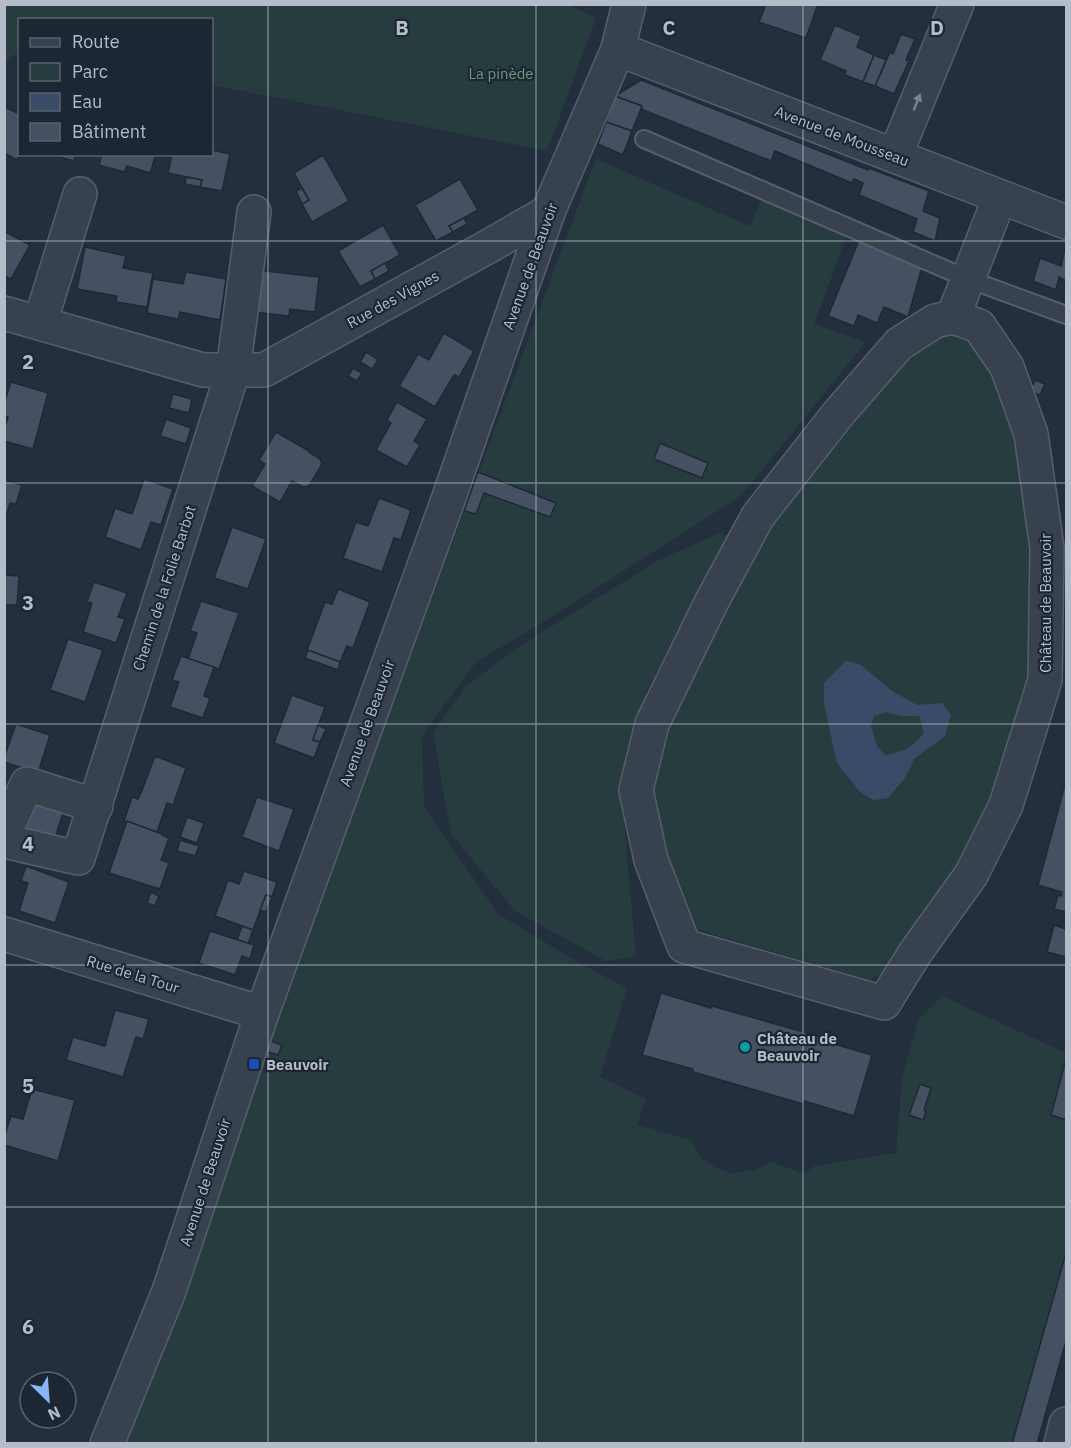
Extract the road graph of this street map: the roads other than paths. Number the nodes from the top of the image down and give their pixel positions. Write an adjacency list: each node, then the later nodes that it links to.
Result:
1 (629, 4): 3 (street, Avenue de Beauvoir)
2 (957, 4): 5 (street, one-way to 2)
3 (618, 48): 5 (street, Avenue de Mousseau); 9 (street, Avenue de Beauvoir)
4 (644, 139): 11 (lane)
5 (895, 156): 7 (street, Avenue de Mousseau)
6 (80, 194): 15 (street)
7 (1000, 197): 10 (street, Avenue de Mousseau); 11 (street)
8 (254, 212): 16 (street)
9 (548, 212): 16 (street, Rue des Vignes); 21 (street, Avenue de Beauvoir)
10 (1066, 222)
11 (968, 279): 13 (lane); 14 (street)
12 (5, 314): 15 (street, Rue des Vignes)
13 (1066, 315)
14 (953, 317): 14 (street, Château de Beauvoir)
15 (40, 323): 16 (street, Rue des Vignes)
16 (233, 371): 17 (street, Chemin de la Folie Barbot)
17 (96, 806): 18 (street); 19 (street, Chemin de la Folie Barbot)
18 (4, 834)
19 (4, 841)
20 (4, 934): 21 (street, Rue de la Tour)
21 (262, 1013): 23 (street, Avenue de Beauvoir)
22 (1066, 1424): 24 (street)
23 (107, 1443)
24 (1061, 1443)

